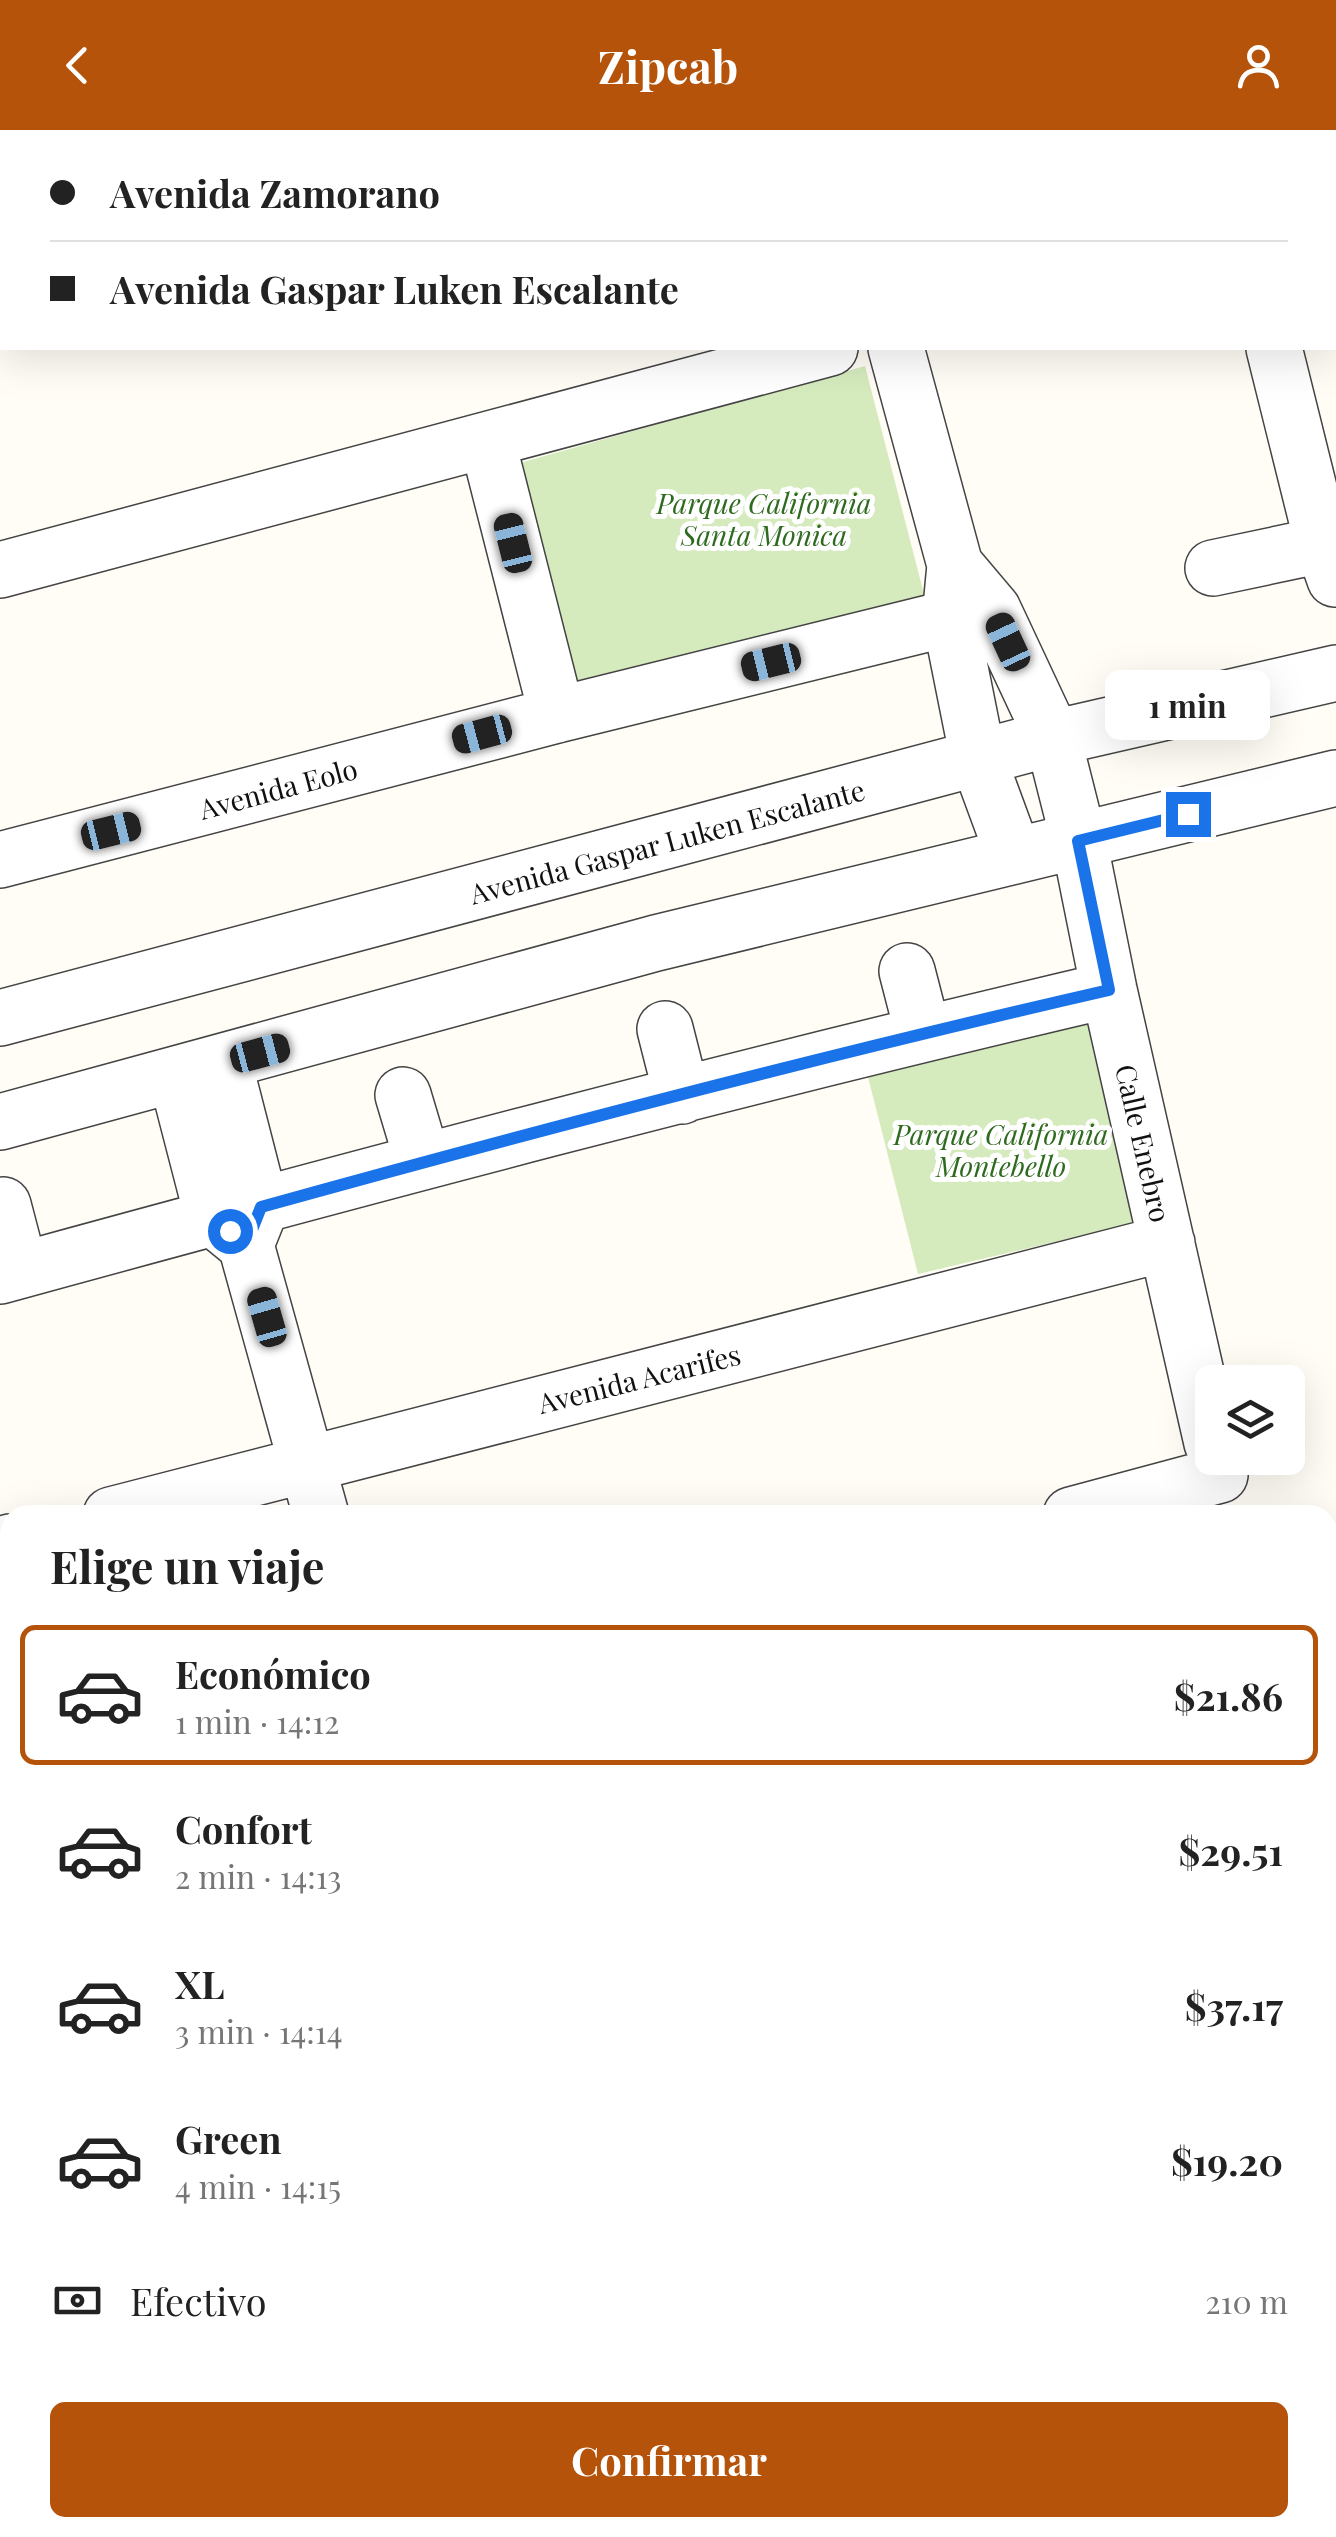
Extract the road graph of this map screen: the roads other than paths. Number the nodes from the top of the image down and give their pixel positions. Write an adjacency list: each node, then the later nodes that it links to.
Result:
1 (823, 350): 4 (street)
2 (897, 350): 8 (street)
3 (1275, 350): 5 (street)
4 (487, 440): 7 (street); 10 (street)
5 (1332, 555): 6 (street)
6 (1213, 568)
7 (0, 570)
8 (966, 598): 10 (street, Avenida Eolo); 11 (street, Calle Enebro); 12 (street)
9 (1336, 673): 11 (street, Avenida Gaspar Luken Escalante)
10 (557, 715): 16 (street, Avenida Eolo)
11 (1052, 738): 12 (street, Avenida Gaspar Luken Escalante); 14 (street, Calle Enebro)
12 (978, 758): 15 (street); 19 (street, Avenida Gaspar Luken Escalante)
13 (1335, 780): 14 (street)
14 (1078, 841): 15 (street); 18 (street, Calle Enebro)
15 (1014, 856): 22 (street)
16 (0, 860)
17 (908, 970): 21 (street)
18 (1109, 990): 21 (street); 29 (street, Calle Enebro)
19 (0, 1018)
20 (666, 1029): 24 (street)
21 (923, 1033): 24 (street)
22 (200, 1069): 25 (street); 28 (street)
23 (404, 1095): 26 (street)
24 (682, 1096): 26 (street)
25 (0, 1122)
26 (424, 1162): 28 (street)
27 (2, 1205): 30 (street)
28 (240, 1223): 30 (street); 32 (street)
29 (1167, 1243): 31 (street, Calle Enebro); 32 (street, Avenida Acarifes)
30 (10, 1273)
31 (1195, 1367)
32 (309, 1463): 34 (street, Avenida Acarifes); 35 (street)
33 (1212, 1475): 36 (street)
34 (149, 1505)
35 (319, 1505)
36 (1106, 1505)

